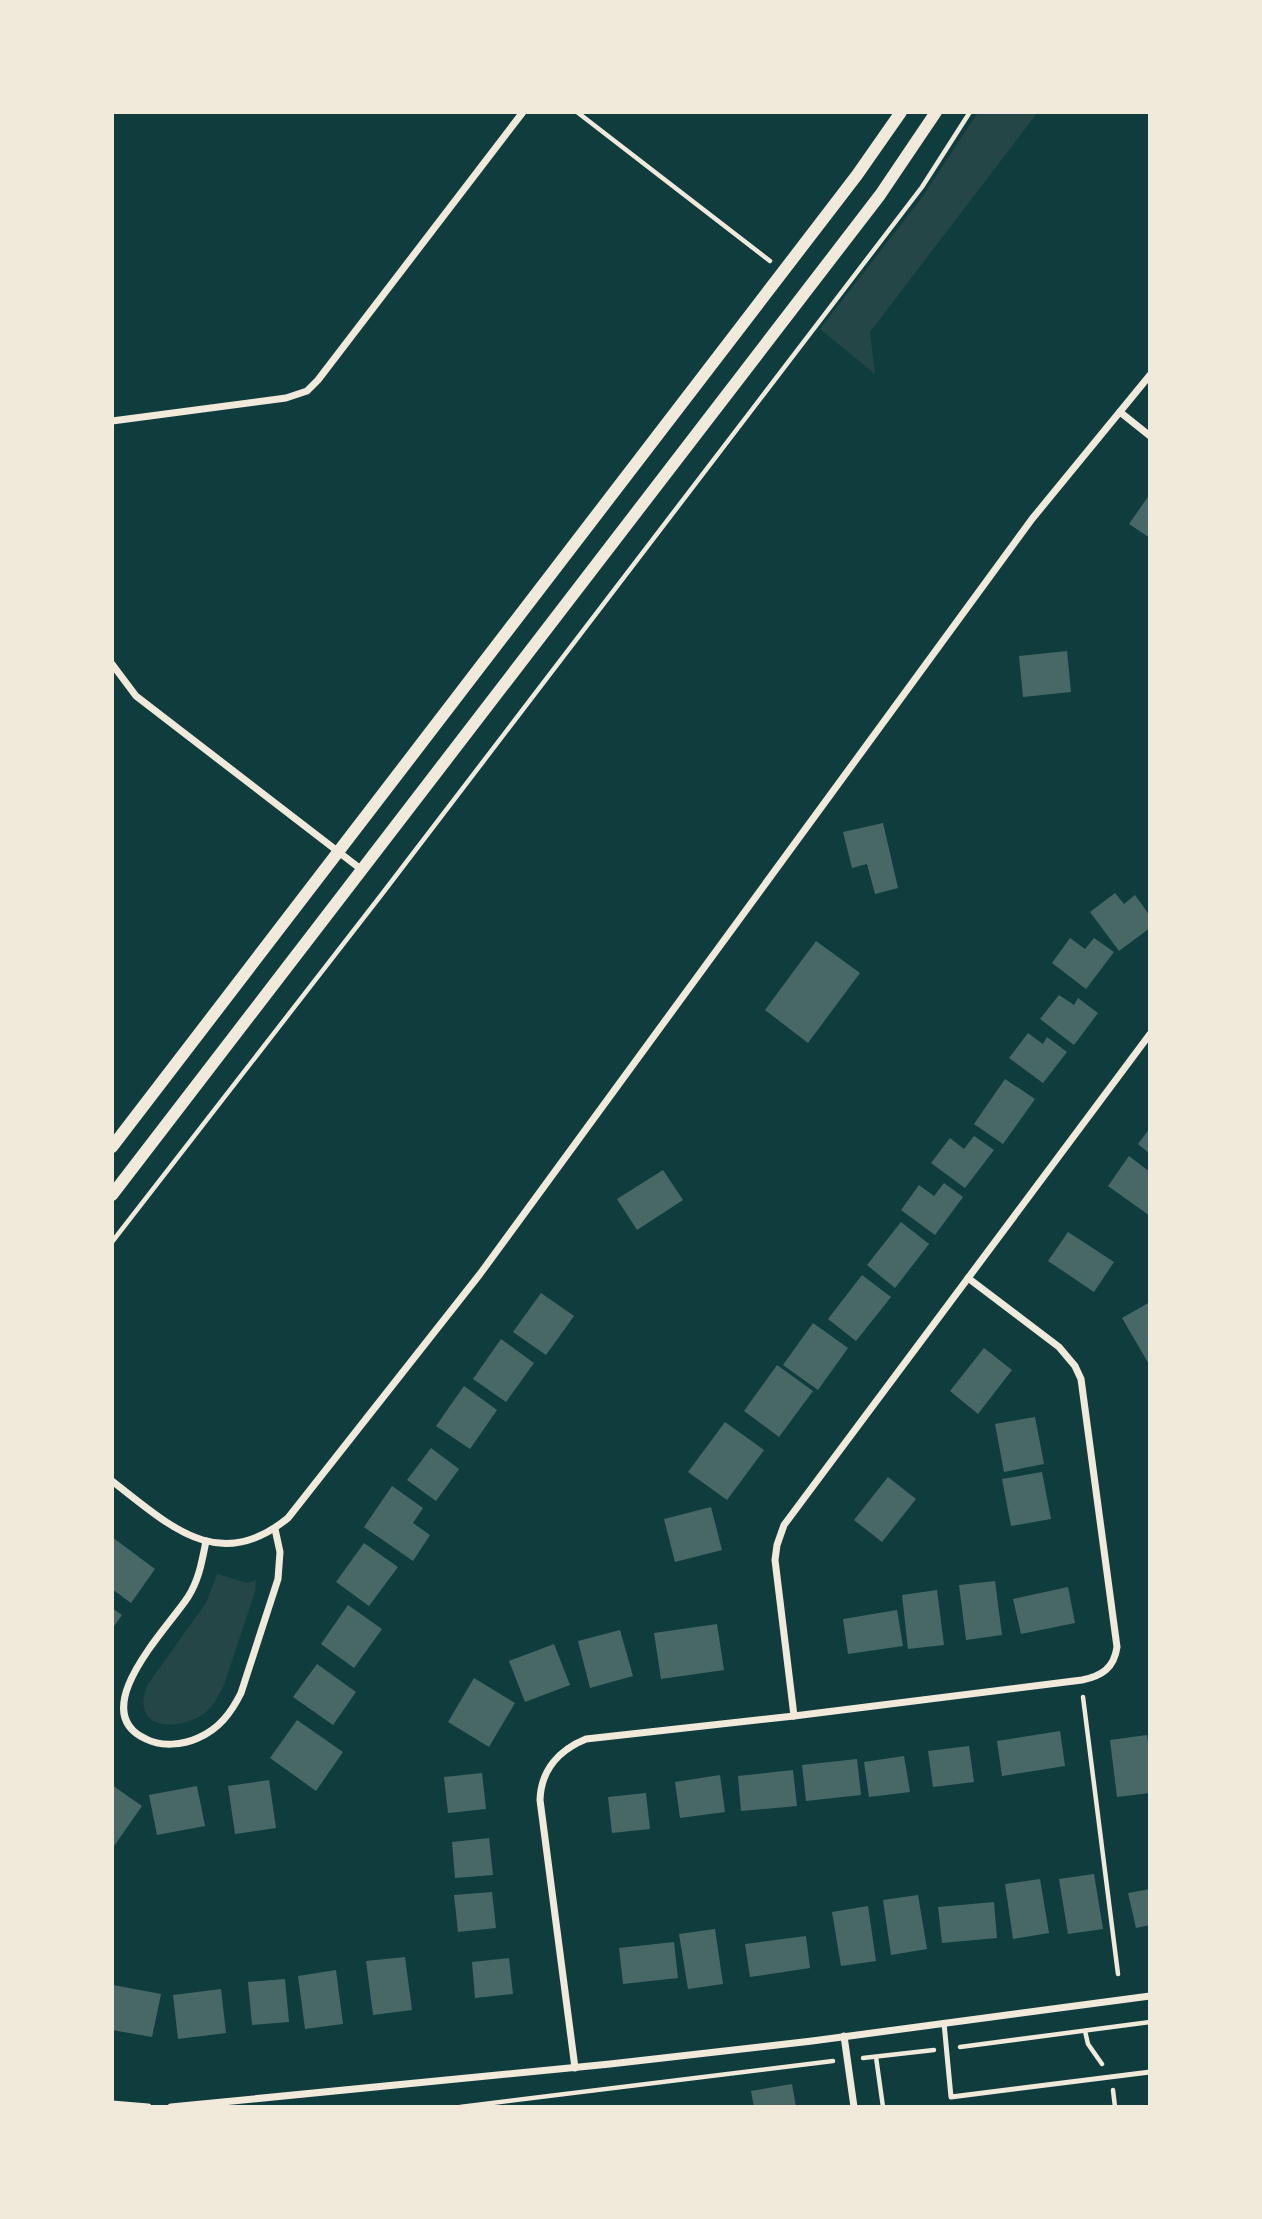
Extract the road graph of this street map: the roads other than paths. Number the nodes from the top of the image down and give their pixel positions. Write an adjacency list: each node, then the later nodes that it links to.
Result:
1 (523, 112): 6 (street)
2 (901, 112): 9 (street)
3 (936, 112): 10 (street)
4 (1150, 376): 5 (street)
5 (1120, 412): 7 (street); 16 (street)
6 (112, 421)
7 (1150, 436)
8 (112, 664): 9 (street)
9 (338, 852): 10 (street); 12 (street)
10 (362, 870): 13 (street)
11 (1150, 1034): 14 (street)
12 (112, 1147)
13 (112, 1195)
14 (968, 1279): 18 (street); 18 (street)
15 (112, 1481): 17 (street)
16 (275, 1528): 17 (street); 17 (street)
17 (206, 1541)
18 (794, 1716): 22 (street)
19 (1150, 1996): 20 (street)
20 (944, 2023): 21 (street); 23 (lane)
21 (845, 2036): 22 (street); 27 (street)
22 (575, 2068): 26 (street)
23 (1150, 2072)
24 (112, 2104): 25 (street)
25 (148, 2107)
26 (171, 2107)
27 (854, 2107)

